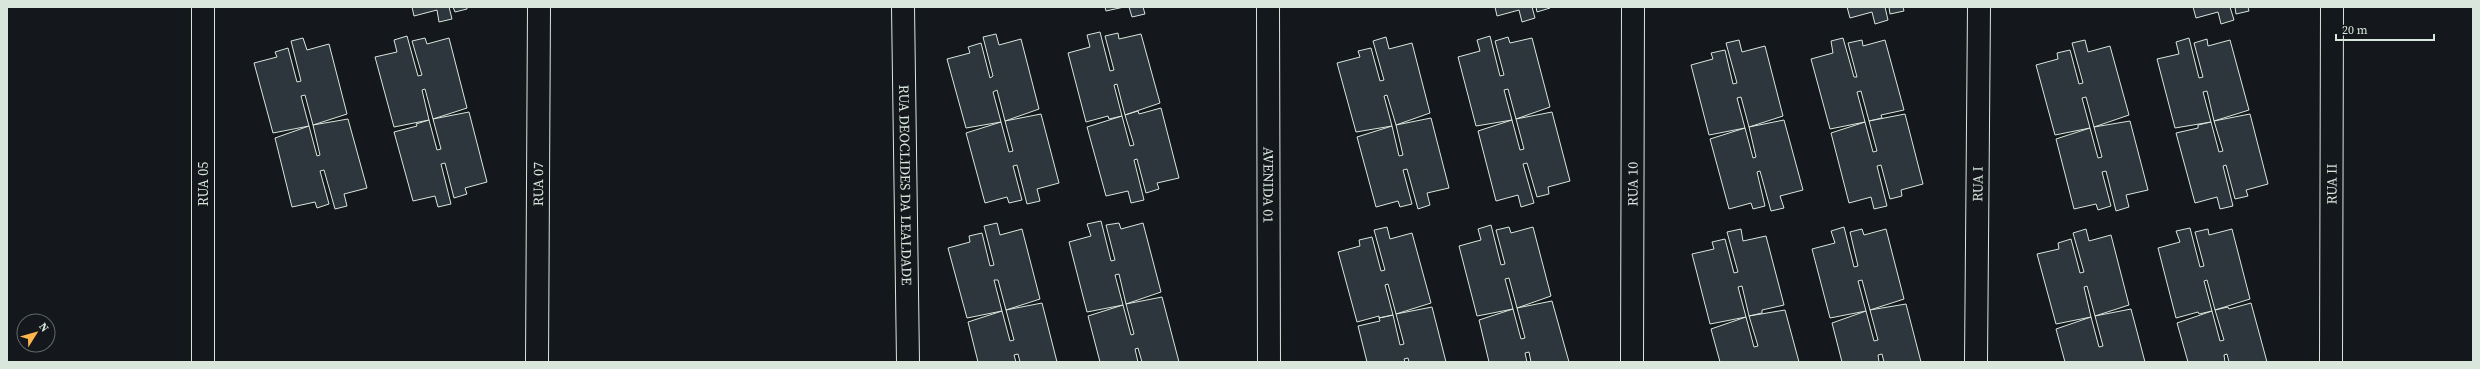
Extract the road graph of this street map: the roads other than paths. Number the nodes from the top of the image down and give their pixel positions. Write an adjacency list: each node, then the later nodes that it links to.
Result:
1 (203, 7): 8 (street, RUA 05)
2 (539, 7): 9 (street, RUA 07)
3 (903, 7): 10 (street, RUA DEOCLIDES DA LEALDADE)
4 (1268, 7): 11 (street, AVENIDA 01)
5 (1633, 7): 12 (street, RUA 10)
6 (1979, 7): 13 (street, RUA I)
7 (2332, 7): 14 (street, RUA II)
8 (203, 362)
9 (537, 362)
10 (908, 362)
11 (1269, 362)
12 (1632, 362)
13 (1976, 362)
14 (2331, 362)

